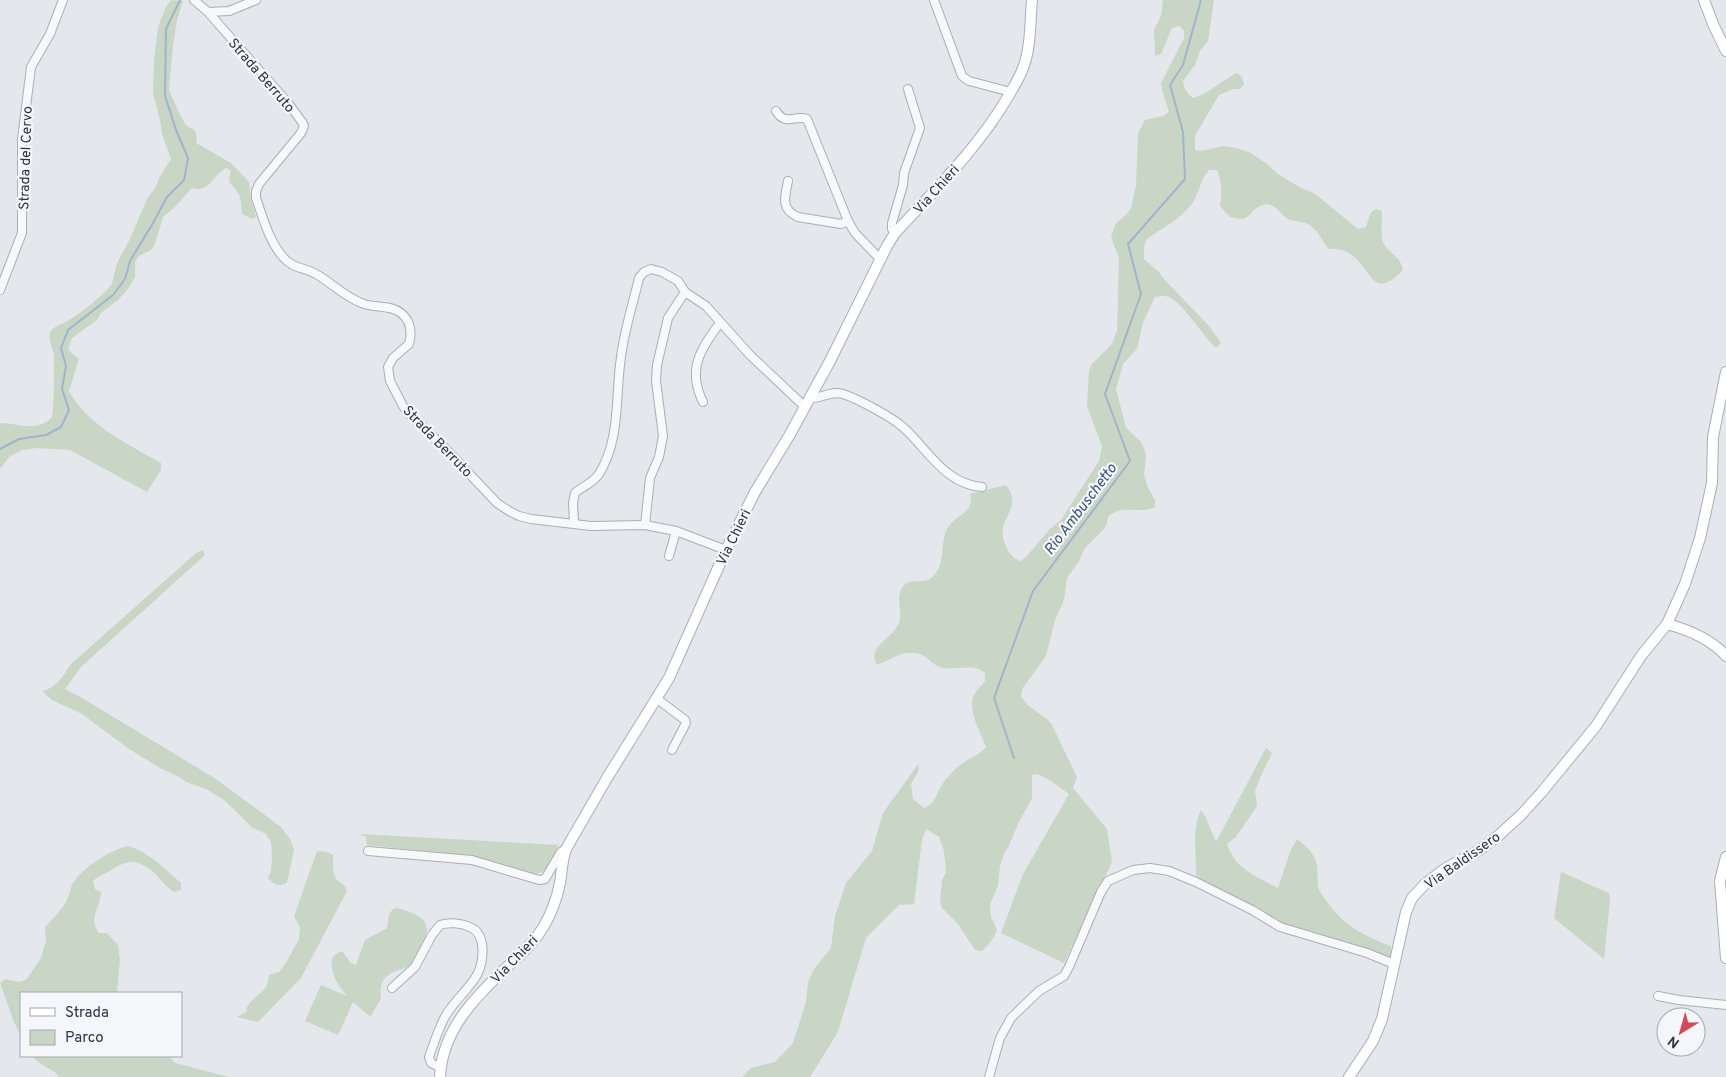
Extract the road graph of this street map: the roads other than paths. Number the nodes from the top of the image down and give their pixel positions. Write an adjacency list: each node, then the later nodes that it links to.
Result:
1 (64, 0): 16 (street, Strada del Cervo)
2 (194, 0): 7 (street)
3 (256, 0): 7 (street)
4 (934, 0): 10 (street)
5 (1032, 0): 10 (street, Via Chieri)
6 (1704, 0): 8 (street)
7 (208, 12): 23 (street, Strada Berruto)
8 (1726, 51)
9 (908, 89): 14 (street)
10 (1010, 92): 14 (street, Via Chieri)
11 (776, 111): 13 (street)
12 (788, 181): 13 (street)
13 (848, 221): 15 (street)
14 (895, 234): 15 (street, Via Chieri)
15 (880, 259): 21 (street, Via Chieri)
16 (0, 290)
17 (685, 292): 18 (street); 23 (street); 24 (street)
18 (720, 323): 20 (street); 21 (street)
19 (1726, 372): 28 (street, Via Baldissero)
20 (703, 402)
21 (807, 403): 22 (street); 26 (street, Via Chieri)
22 (982, 487)
23 (574, 523): 24 (street, Strada Berruto)
24 (645, 525): 25 (street, Strada Berruto)
25 (676, 531): 26 (street, Strada Berruto); 27 (street)
26 (726, 550): 30 (street, Via Chieri)
27 (669, 556)
28 (1667, 624): 29 (street); 36 (street, Via Baldissero)
29 (1726, 656)
30 (656, 698): 31 (street); 32 (street, Via Chieri)
31 (672, 750)
32 (566, 849): 33 (street); 40 (street, Via Chieri)
33 (368, 852)
34 (1726, 857): 35 (street)
35 (1726, 958)
36 (1394, 964): 41 (street); 42 (street, Via Baldissero)
37 (392, 988): 40 (street)
38 (1658, 996): 39 (street)
39 (1726, 1004)
40 (441, 1072)
41 (989, 1077)
42 (1348, 1077)

